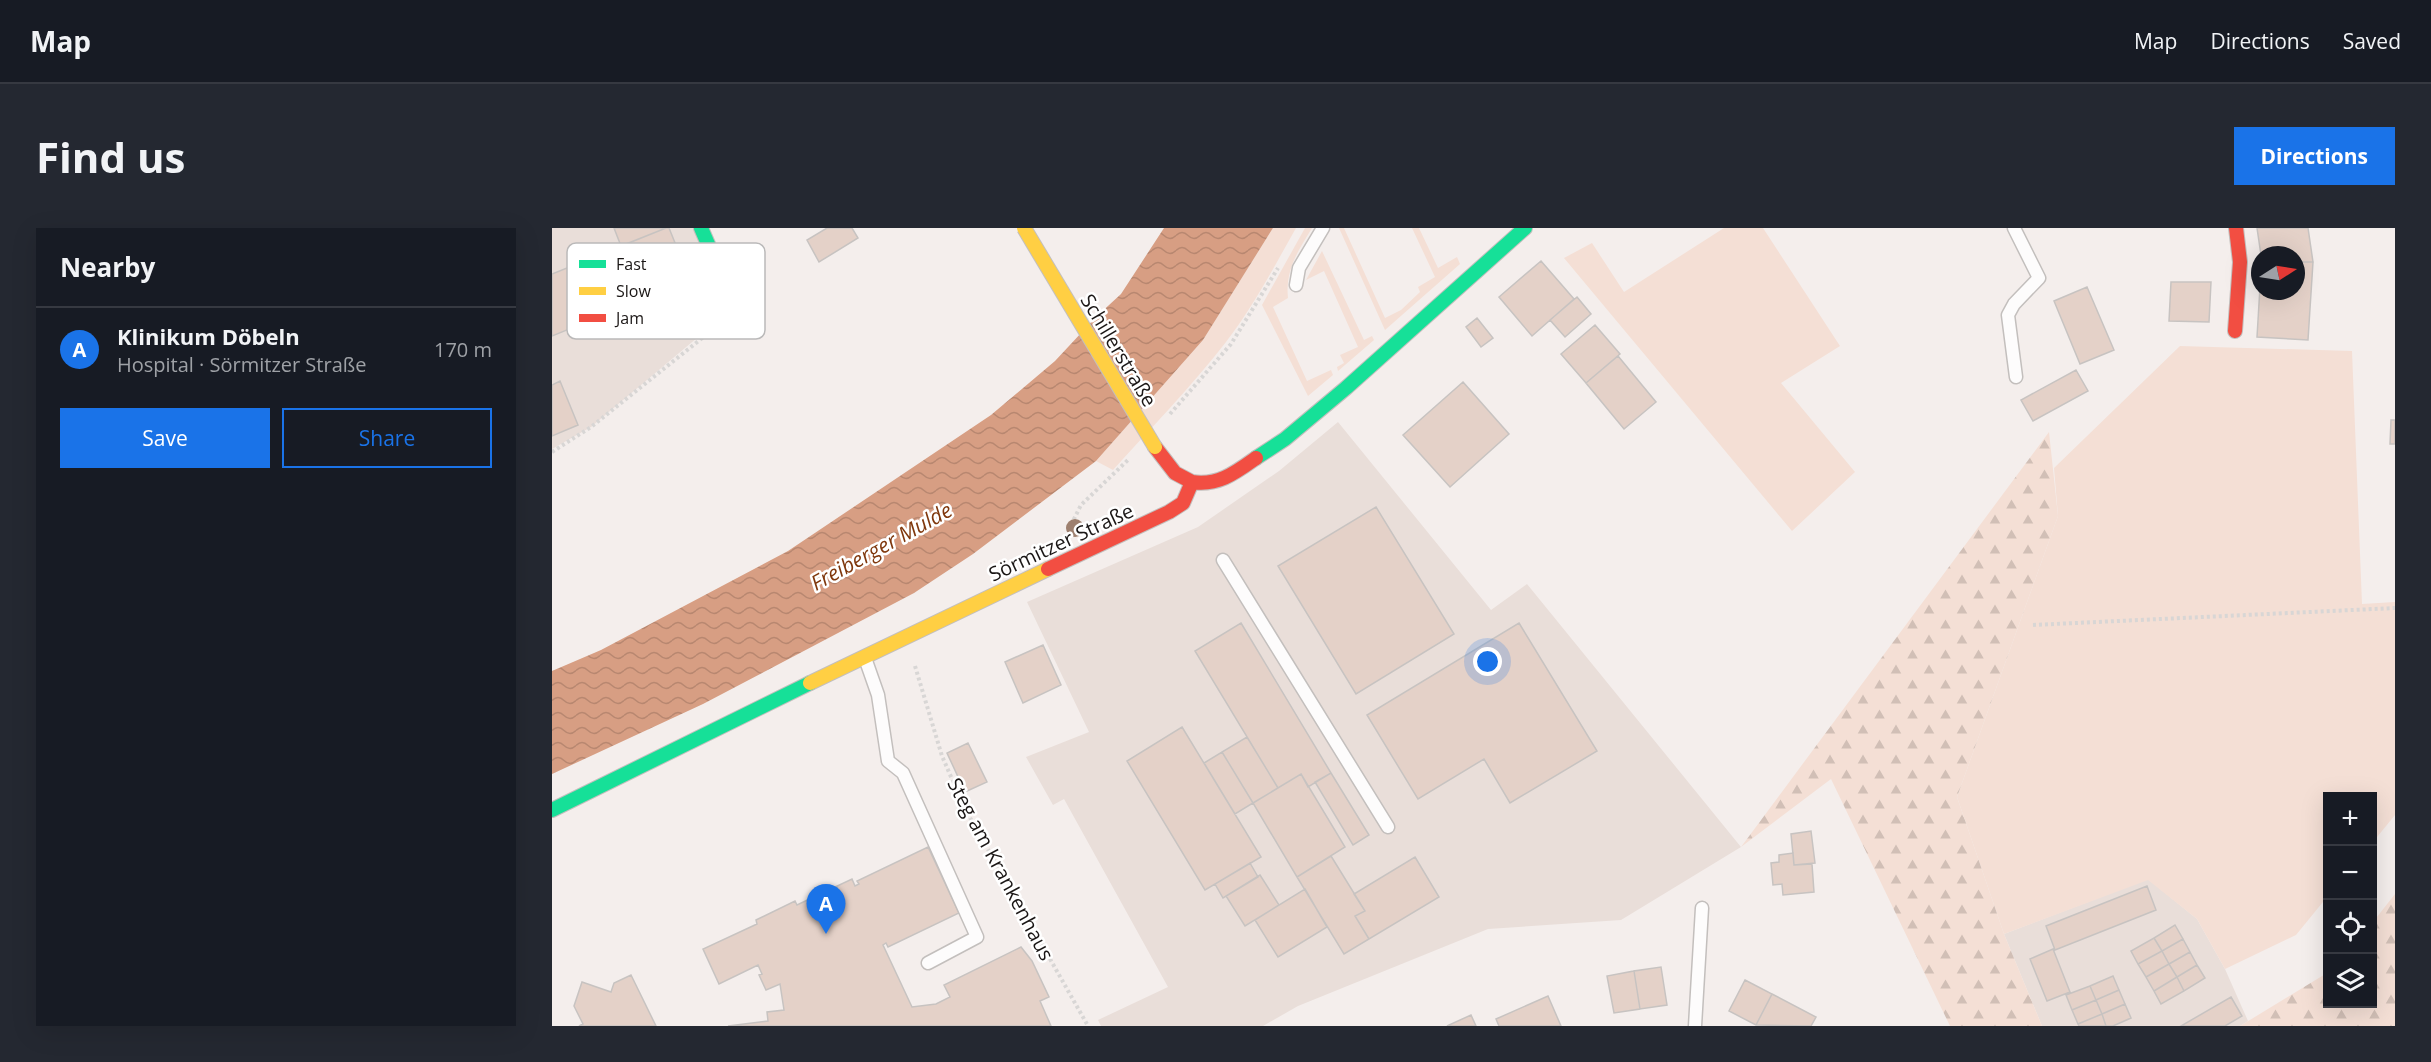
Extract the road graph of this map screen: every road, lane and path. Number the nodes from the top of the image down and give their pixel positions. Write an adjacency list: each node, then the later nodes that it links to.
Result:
1 (701, 228): 7 (street)
2 (1024, 228): 16 (street, Schillerstraße, bridge)
3 (1323, 228): 9 (lane)
4 (1525, 228): 16 (street)
5 (2014, 228): 12 (lane)
6 (2236, 228): 10 (street)
7 (708, 243)
8 (1279, 266): 13 (path)
9 (1296, 285)
10 (2235, 331)
11 (701, 339): 14 (path)
12 (2016, 377)
13 (1167, 418)
14 (552, 452)
15 (1131, 457): 18 (path)
16 (1192, 482): 18 (street, Sörmitzer Straße)
17 (1223, 560): 24 (lane)
18 (1065, 561): 21 (street, Sörmitzer Straße)
19 (2395, 608): 20 (path)
20 (2033, 625)
21 (907, 637): 22 (street, Sörmitzer Straße); 27 (path, Steg am Krankenhaus)
22 (865, 656): 23 (street, Sörmitzer Straße); 26 (lane)
23 (552, 810)
24 (1388, 827)
25 (1702, 908): 28 (lane)
26 (928, 963)
27 (1088, 1026)
28 (1695, 1026)

